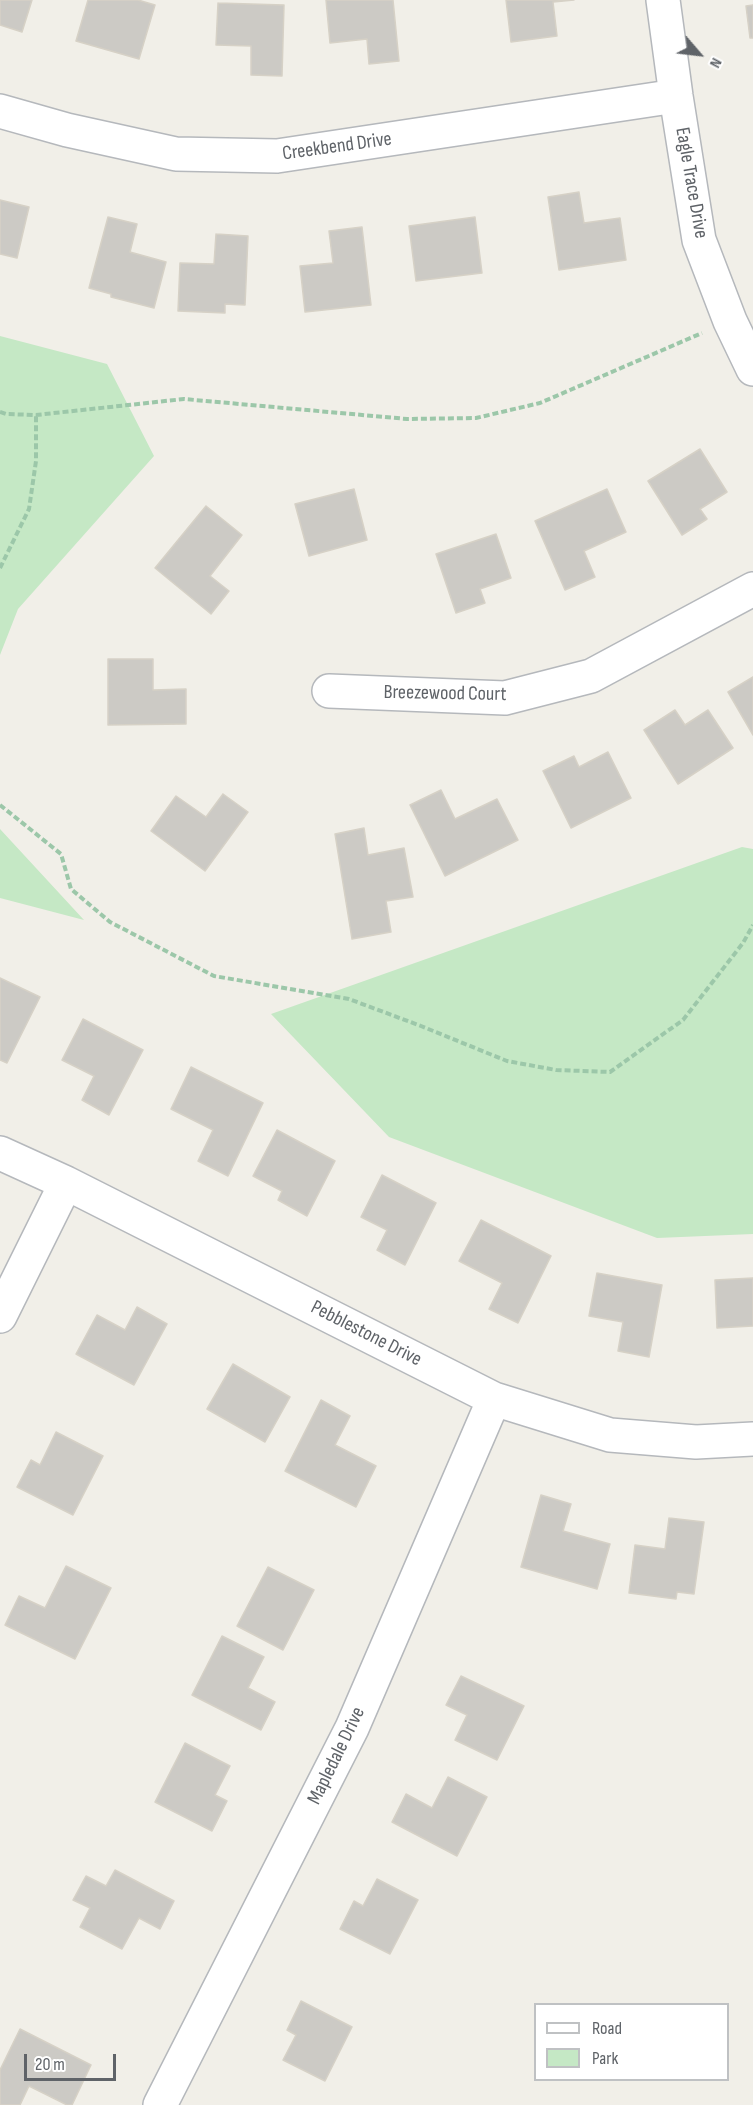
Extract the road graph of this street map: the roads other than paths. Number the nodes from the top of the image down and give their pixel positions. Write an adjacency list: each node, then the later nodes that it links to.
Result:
1 (663, 0): 2 (street, Eagle Trace Drive)
2 (676, 96): 3 (street, Creekbend Drive); 4 (street, Eagle Trace Drive)
3 (0, 111)
4 (753, 369)
5 (753, 589): 6 (street, Breezewood Court)
6 (329, 691)
7 (0, 1153): 8 (street, Pebblestone Drive)
8 (66, 1183): 9 (street); 10 (street, Pebblestone Drive)
9 (0, 1316)
10 (494, 1399): 11 (street, Pebblestone Drive); 12 (street, Mapledale Drive)
11 (753, 1439)
12 (160, 2105)

